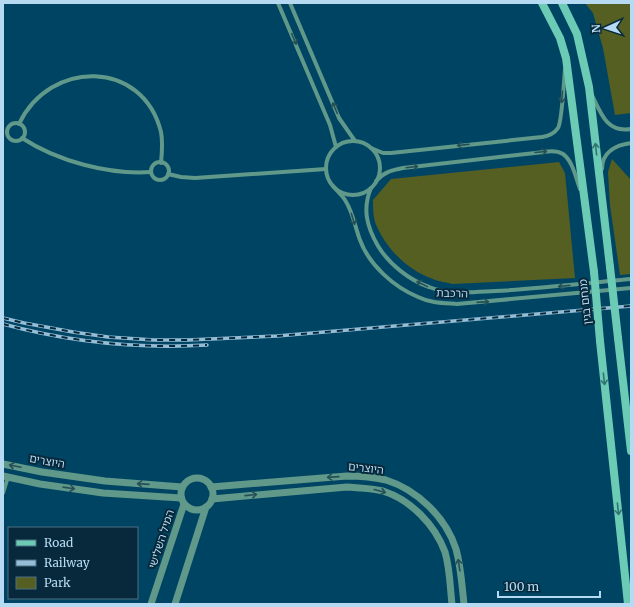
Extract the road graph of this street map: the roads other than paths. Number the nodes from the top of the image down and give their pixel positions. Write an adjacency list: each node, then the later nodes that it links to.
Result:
1 (278, 3): 13 (street, one-way to 13)
2 (290, 3): 11 (street, one-way to 2)
3 (542, 3): 5 (main road, מנחם בגין)
4 (562, 3): 6 (main road)
5 (566, 58): 14 (street, one-way to 14); 22 (main road, מנחם בגין)
6 (589, 87): 9 (street); 23 (main road, one-way to 6)
7 (19, 124): 8 (street); 10 (street); 15 (street)
8 (5, 128): 10 (street)
9 (631, 129)
10 (22, 138): 17 (street)
11 (355, 141): 13 (street); 14 (street)
12 (631, 143): 23 (street)
13 (336, 147): 16 (street)
14 (371, 148): 19 (street)
15 (161, 163): 17 (street); 18 (street)
16 (326, 169): 18 (street); 20 (street)
17 (151, 172): 18 (street)
18 (168, 174)
19 (376, 181): 21 (street); 22 (street, one-way to 22)
20 (333, 186): 21 (street); 25 (street, הרכבת, one-way to 25)
21 (371, 188): 24 (street, הרכבת, one-way to 21)
22 (584, 200): 39 (main road, מנחם בגין, one-way to 39, bridge)
23 (602, 202): 26 (main road, bridge)
24 (631, 279)
25 (631, 288)
26 (631, 452)
27 (3, 464): 29 (street, היוצרים, one-way to 27)
28 (6, 476): 31 (street); 33 (street, היוצרים, one-way to 33)
29 (182, 487): 30 (street); 33 (street)
30 (211, 487): 32 (street); 38 (street, היוצרים, one-way to 30)
31 (3, 493)
32 (212, 499): 34 (street); 37 (street, היוצרים, one-way to 37)
33 (182, 501): 34 (street); 35 (street, המיל השלישי)
34 (206, 507): 36 (street)
35 (151, 604)
36 (176, 604)
37 (452, 604)
38 (464, 604)
39 (628, 604)

